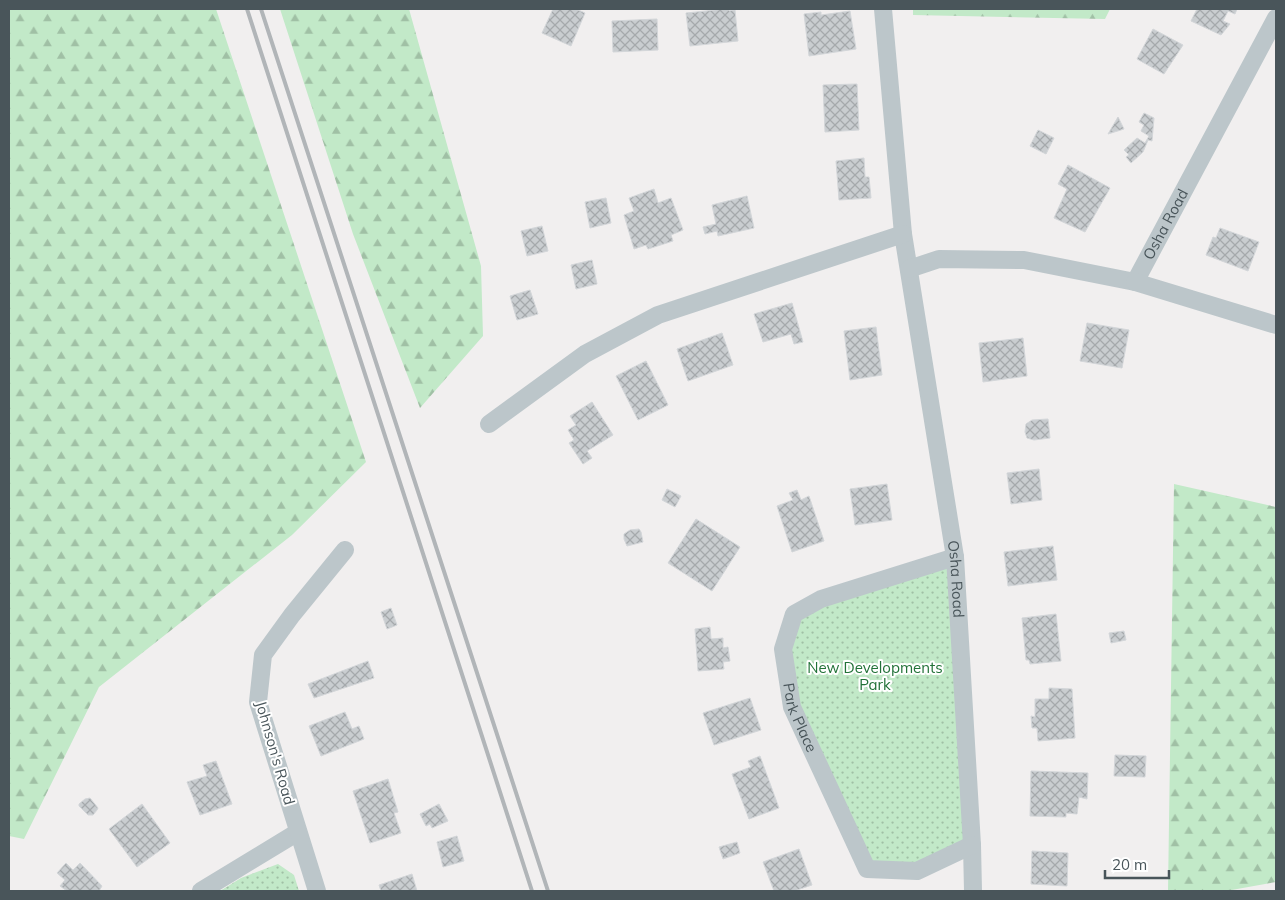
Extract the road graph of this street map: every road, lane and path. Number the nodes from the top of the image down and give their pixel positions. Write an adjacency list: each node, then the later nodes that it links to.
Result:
1 (883, 9): 3 (street, Osha Road)
2 (1276, 18): 5 (street, Osha Road)
3 (903, 234): 4 (street, Osha Road); 7 (street)
4 (908, 270): 5 (street); 9 (street, Osha Road)
5 (1136, 282): 6 (street)
6 (1276, 325)
7 (489, 424)
8 (345, 550): 10 (street, Johnson's Road)
9 (955, 557): 11 (street, Osha Road); 11 (street, Park Place)
10 (298, 832): 12 (street); 13 (street, Johnson's Road)
11 (972, 845): 14 (street, Osha Road)
12 (201, 891)
13 (317, 891)
14 (972, 891)

